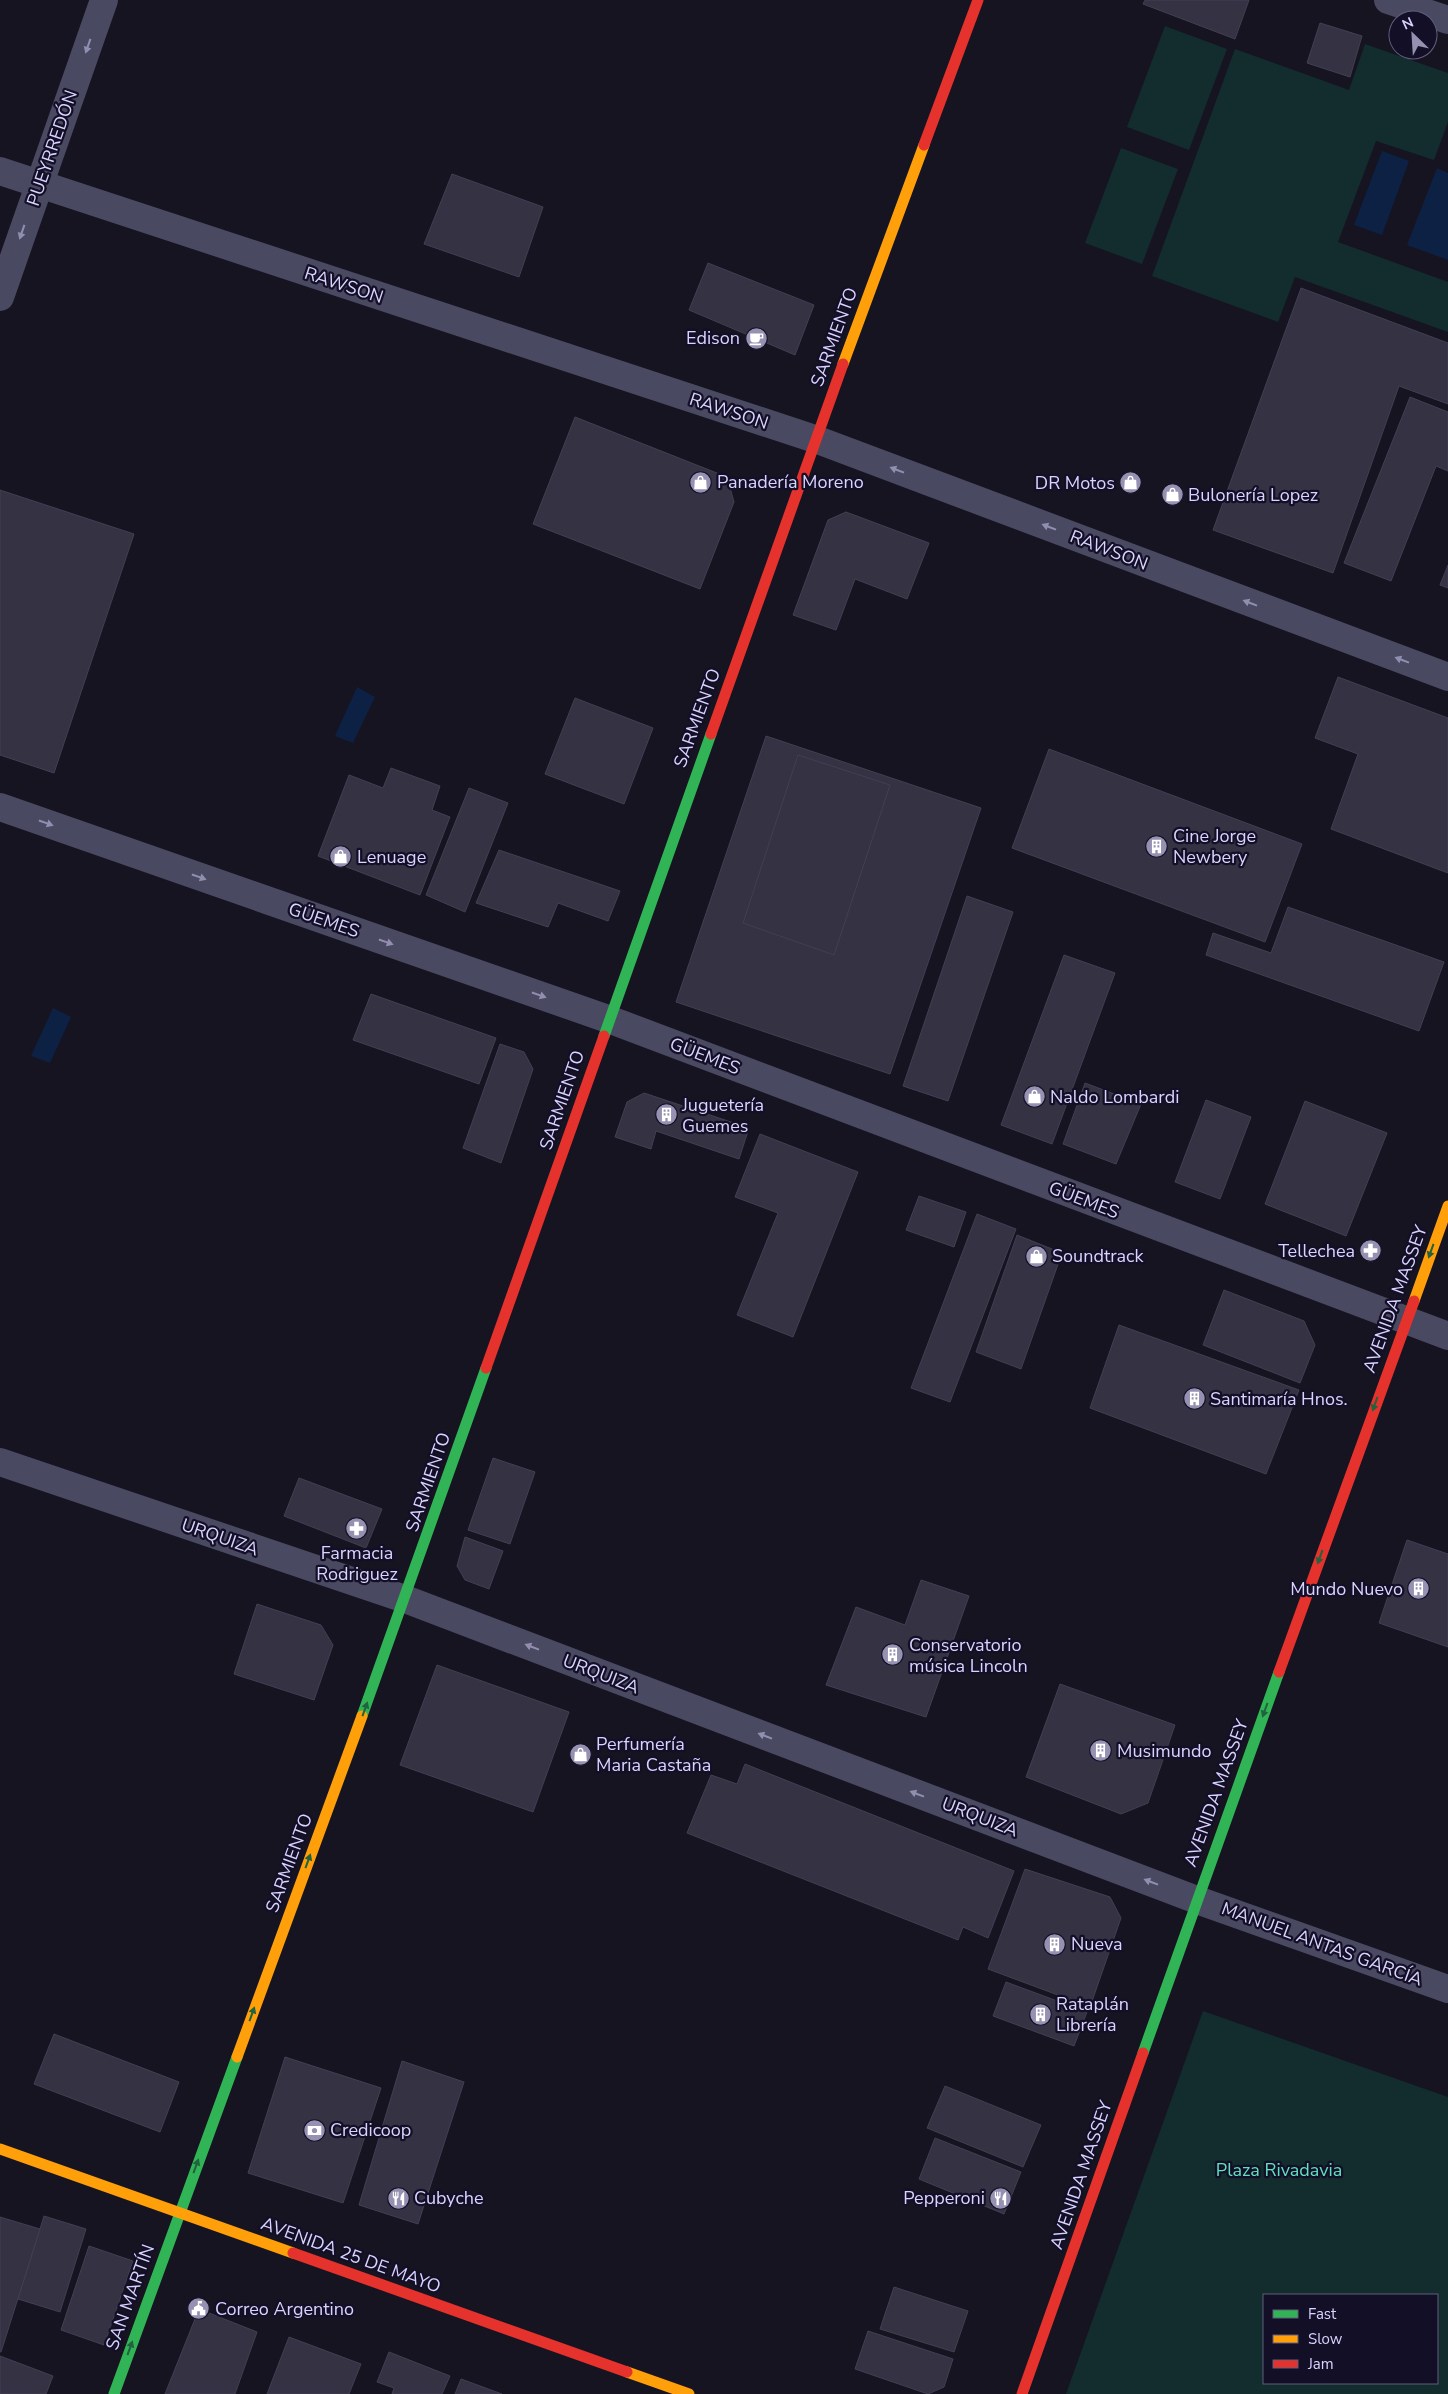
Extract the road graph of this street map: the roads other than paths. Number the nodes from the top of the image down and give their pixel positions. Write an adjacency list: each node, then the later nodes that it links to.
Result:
1 (104, 0): 6 (street, PUEYRREDÓN, one-way to 6)
2 (978, 0): 8 (street, SARMIENTO)
3 (1388, 0): 4 (street)
4 (1448, 20)
5 (0, 172): 6 (street, RAWSON)
6 (39, 186): 7 (street, PUEYRREDÓN, one-way to 7); 8 (street, RAWSON)
7 (0, 297)
8 (815, 439): 9 (street, RAWSON, one-way to 8); 11 (street, SARMIENTO)
9 (1448, 677)
10 (0, 807): 11 (street, GÜEMES, one-way to 11)
11 (608, 1019): 13 (street, GÜEMES); 16 (street, SARMIENTO)
12 (1448, 1206): 13 (street, AVENIDA MASSEY, one-way to 13)
13 (1405, 1321): 14 (street, GÜEMES); 17 (street, AVENIDA MASSEY, one-way to 17)
14 (1448, 1336)
15 (0, 1462): 16 (street, URQUIZA)
16 (405, 1599): 17 (street, URQUIZA, one-way to 16); 20 (street, SARMIENTO, one-way to 16)
17 (1197, 1900): 18 (street, MANUEL ANTAS GARCÍA); 23 (street, AVENIDA MASSEY)
18 (1448, 1989)
19 (0, 2149): 20 (street, AVENIDA 25 DE MAYO)
20 (179, 2212): 21 (street, SAN MARTÍN, one-way to 20); 22 (street, AVENIDA 25 DE MAYO)
21 (114, 2394)
22 (689, 2394)
23 (1022, 2394)

